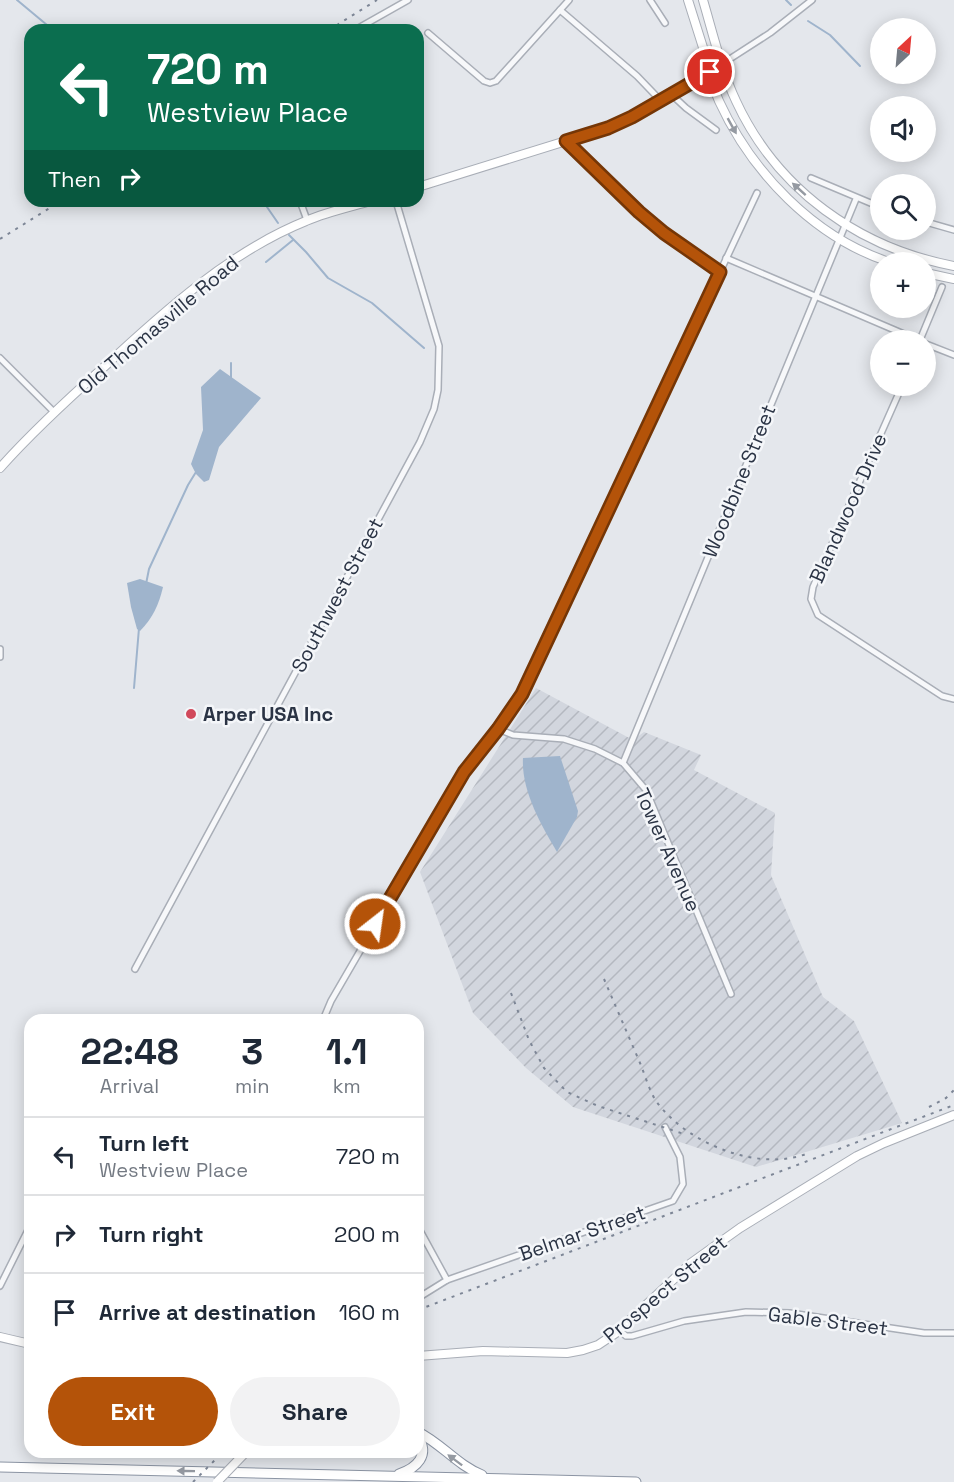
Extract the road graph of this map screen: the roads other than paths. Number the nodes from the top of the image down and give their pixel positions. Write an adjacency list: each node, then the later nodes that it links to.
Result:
1 (408, 0): 9 (street)
2 (569, 0): 7 (street)
3 (650, 0): 8 (street)
4 (688, 0): 12 (street)
5 (703, 0): 11 (street)
6 (812, 0): 11 (street)
7 (560, 10): 10 (street); 14 (street)
8 (665, 23)
9 (366, 24)
10 (428, 33)
11 (722, 64): 12 (street); 27 (street, one-way to 11)
12 (710, 72): 13 (street); 29 (street, one-way to 29)
13 (672, 95): 14 (street); 15 (street)
14 (662, 102): 16 (street)
15 (716, 130)
16 (566, 141): 18 (street); 33 (street)
17 (811, 178): 20 (street)
18 (424, 185)
19 (757, 193): 31 (street)
20 (856, 199): 21 (street); 27 (street, Woodbine Street)
21 (870, 204)
22 (302, 207): 25 (street)
23 (351, 207): 25 (street, Old Thomasville Road)
24 (398, 207): 51 (street, Southwest Street)
25 (307, 220): 44 (street, Old Thomasville Road)
26 (936, 225): 28 (street)
27 (845, 226): 29 (street, Woodbine Street); 32 (street)
28 (954, 230)
29 (839, 238): 30 (street); 37 (street, Woodbine Street)
30 (870, 253)
31 (726, 258): 33 (street); 37 (street)
32 (954, 266)
33 (720, 272): 49 (street)
34 (936, 275): 35 (street)
35 (954, 279)
36 (942, 286): 39 (street)
37 (815, 298): 38 (street); 50 (street, Woodbine Street)
38 (894, 330)
39 (923, 330)
40 (936, 348): 41 (street)
41 (954, 355)
42 (0, 358): 44 (street)
43 (898, 396): 48 (street, Blandwood Drive)
44 (54, 412): 45 (street, Old Thomasville Road)
45 (0, 468)
46 (0, 649): 47 (street)
47 (0, 657)
48 (954, 699)
49 (498, 729): 50 (street, Tower Avenue); 53 (street)
50 (623, 763): 52 (street, Tower Avenue)
51 (135, 969)
52 (731, 994)
53 (326, 1014)
54 (954, 1115): 61 (street, Prospect Street)
55 (665, 1127): 58 (street, Belmar Street)
56 (424, 1238): 58 (street)
57 (24, 1239): 59 (street)
58 (447, 1280): 60 (street, Belmar Street)
59 (0, 1286)
60 (424, 1294)
61 (619, 1330): 62 (street, Gable Street); 65 (street, Prospect Street)
62 (954, 1334)
63 (0, 1336): 64 (street)
64 (24, 1342)
65 (424, 1355)
66 (424, 1435): 71 (highway, one-way to 66)
67 (240, 1458): 72 (street, bridge)
68 (421, 1458): 70 (highway)
69 (0, 1467): 70 (highway, one-way to 69)
70 (390, 1475): 71 (highway)
71 (496, 1478): 73 (highway)
72 (217, 1482)
73 (636, 1482)

